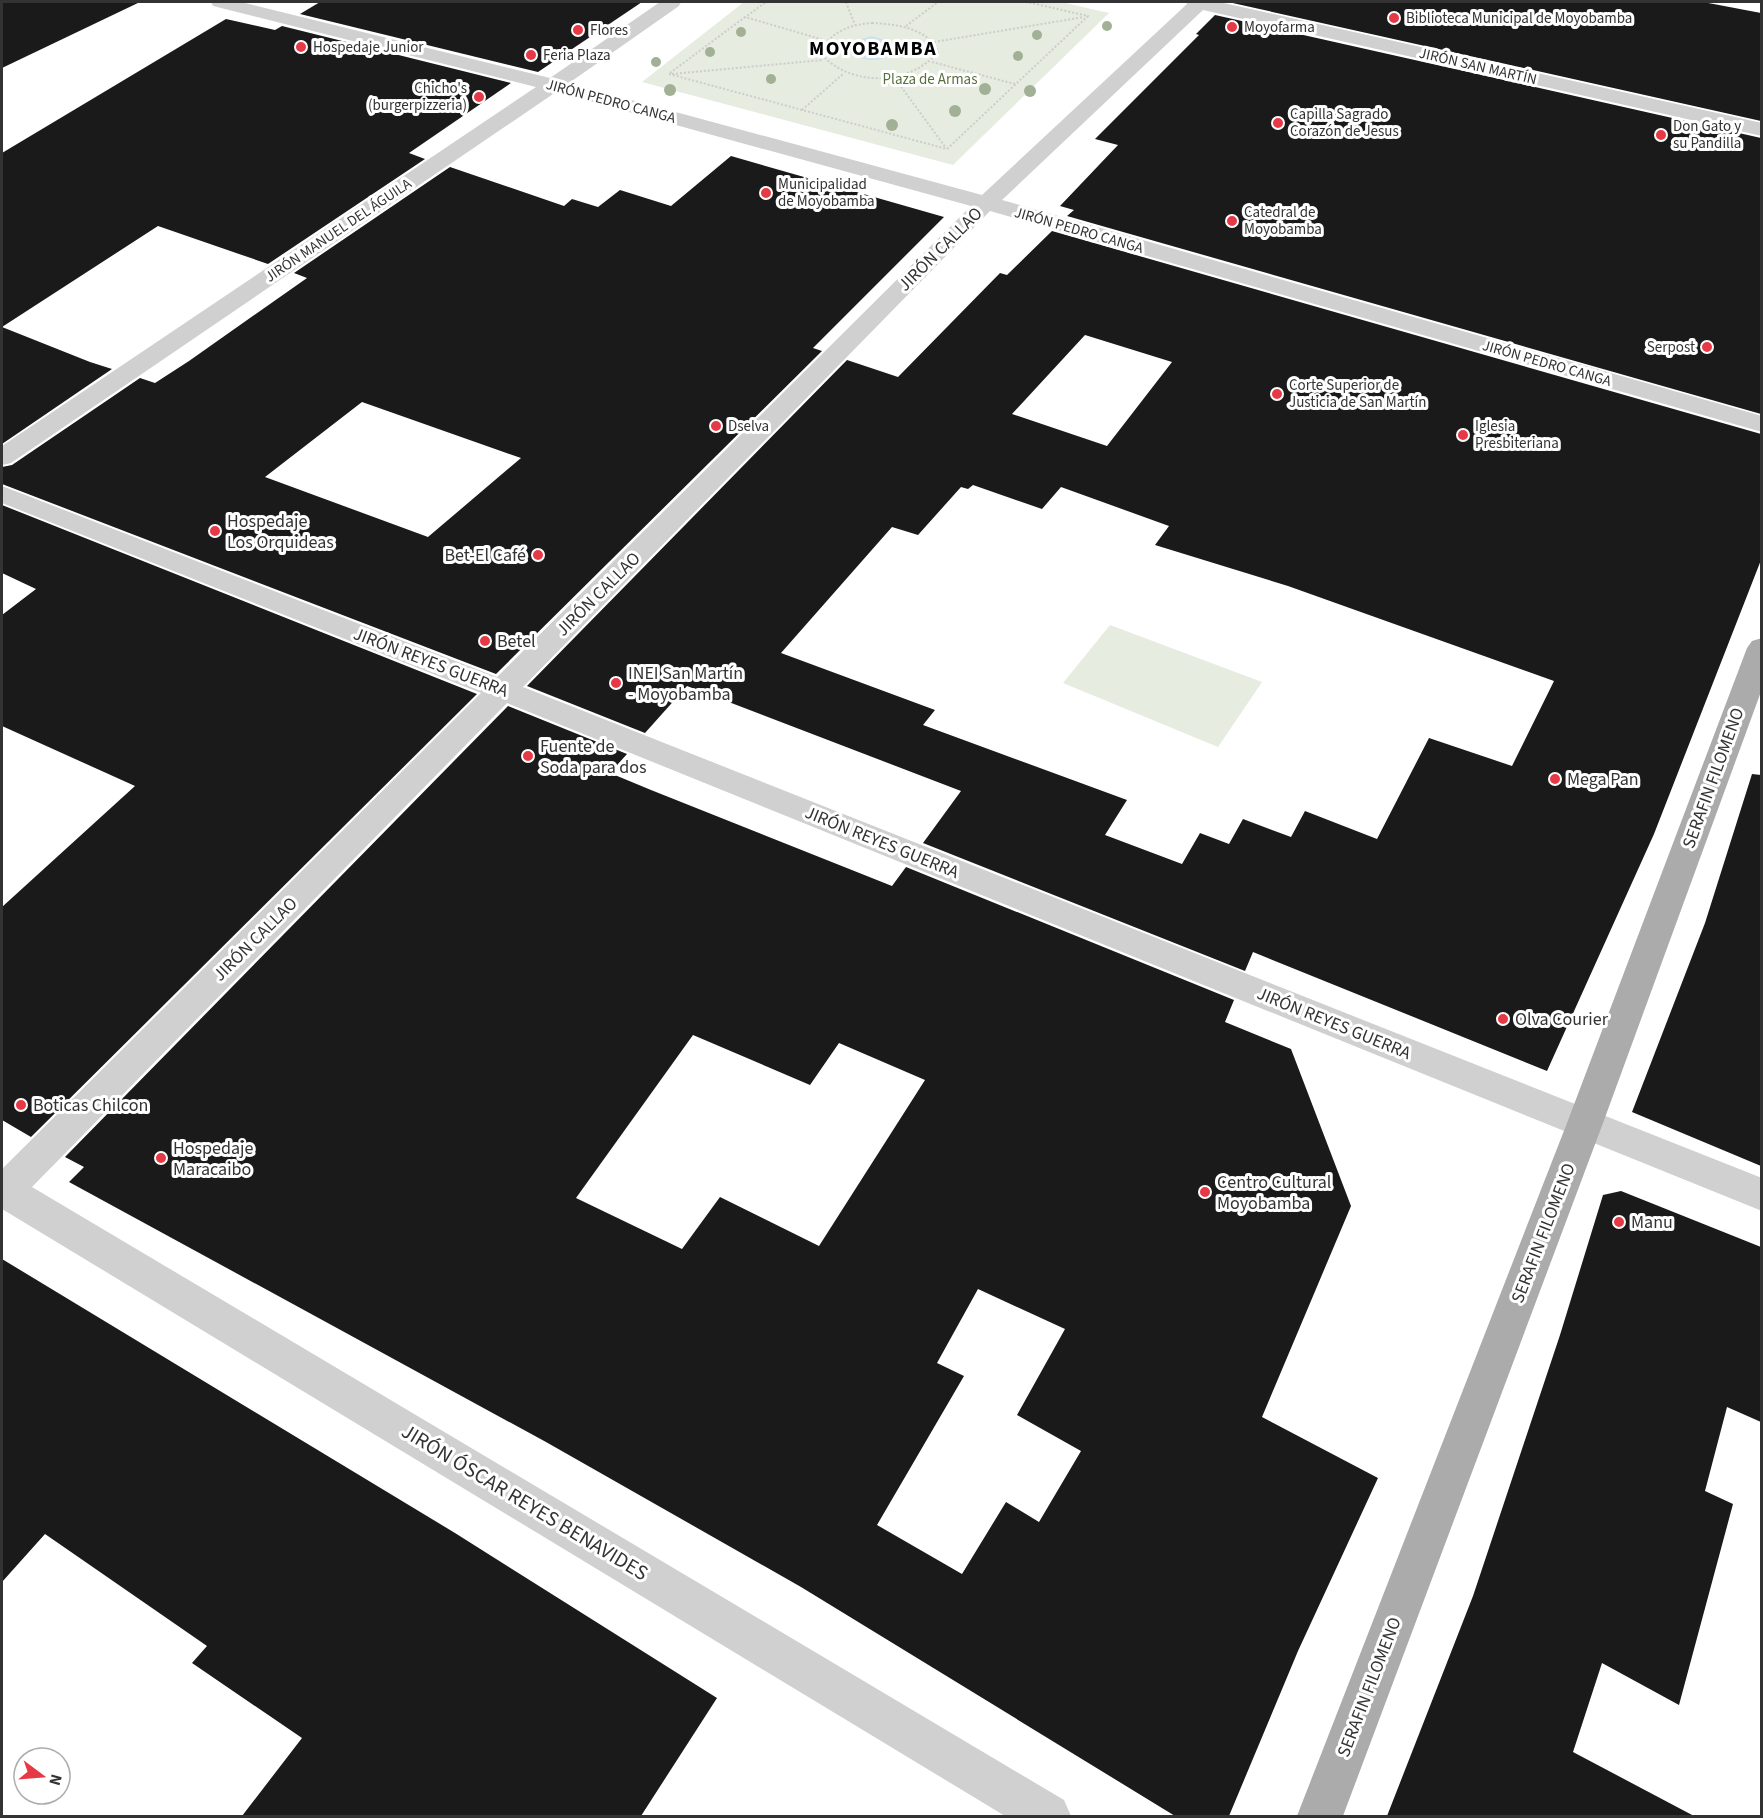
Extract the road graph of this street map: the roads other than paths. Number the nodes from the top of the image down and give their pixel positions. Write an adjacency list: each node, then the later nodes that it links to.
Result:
1 (220, 2): 4 (street, JIRÓN PEDRO CANGA)
2 (672, 2): 4 (street, JIRÓN MANUEL DEL ÁGUILA)
3 (1198, 2): 5 (street, JIRÓN SAN MARTÍN); 6 (street, JIRÓN CALLAO)
4 (553, 85): 6 (street, JIRÓN PEDRO CANGA); 8 (street, JIRÓN MANUEL DEL ÁGUILA)
5 (1761, 130)
6 (986, 203): 7 (street, JIRÓN PEDRO CANGA); 11 (street, JIRÓN CALLAO)
7 (1761, 424)
8 (2, 457)
9 (2, 494): 11 (street, JIRÓN REYES GUERRA)
10 (1761, 648): 12 (main road, SERAFIN FILOMENO)
11 (502, 690): 12 (street, JIRÓN REYES GUERRA); 13 (street, JIRÓN CALLAO)
12 (1585, 1123): 14 (street, JIRÓN REYES GUERRA); 16 (main road, SERAFIN FILOMENO)
13 (3, 1190): 15 (street, JIRÓN ÓSCAR REYES BENAVIDES)
14 (1761, 1195)
15 (1048, 1816)
16 (1320, 1816)

